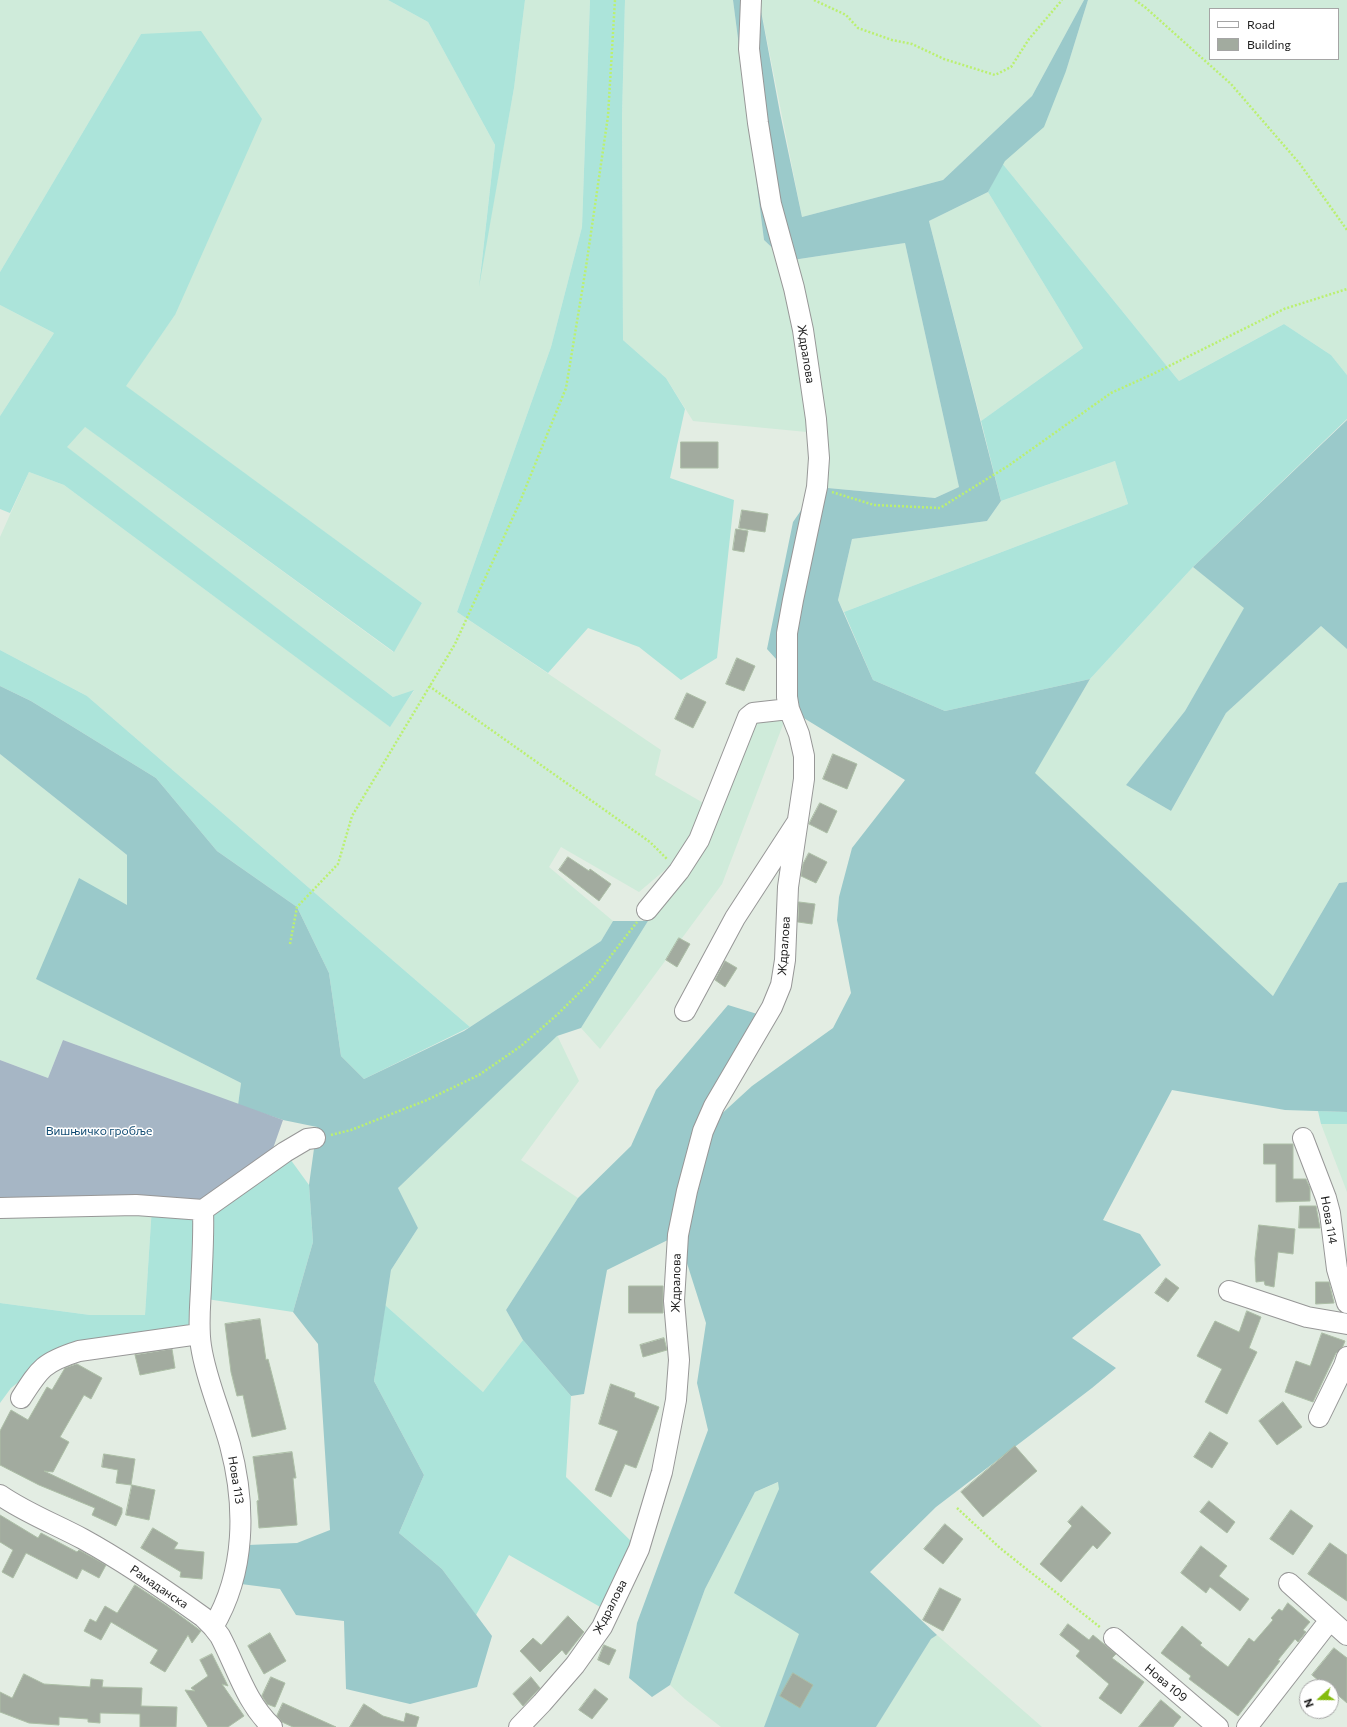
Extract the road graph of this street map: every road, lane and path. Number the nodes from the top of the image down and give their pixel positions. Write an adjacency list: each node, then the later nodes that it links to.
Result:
1 (615, 0): 9 (path)
2 (751, 0): 8 (street, Ждралова)
3 (814, 0): 4 (path)
4 (1062, 0)
5 (1135, 0): 6 (path)
6 (1347, 230)
7 (1347, 289): 8 (path)
8 (817, 487): 10 (street, Ждралова)
9 (429, 686): 12 (path); 14 (path)
10 (789, 709): 11 (street, Ждралова); 12 (street)
11 (798, 820): 15 (street, Ждралова); 35 (street, Ждралова)
12 (679, 871): 13 (street)
13 (647, 910): 16 (path)
14 (290, 944)
15 (685, 1011)
16 (315, 1138): 19 (street)
17 (1303, 1138): 21 (street, Нова 114)
18 (0, 1208): 19 (street)
19 (203, 1210): 23 (street, Нова 113)
20 (1229, 1291): 22 (street)
21 (1347, 1303)
22 (1347, 1324)
23 (199, 1334): 25 (street); 31 (street, Нова 113)
24 (1346, 1363): 26 (street)
25 (22, 1398)
26 (1319, 1417)
27 (0, 1495): 31 (street, Рамаданска)
28 (957, 1508): 33 (path)
29 (1289, 1583): 30 (street)
30 (1330, 1620): 32 (street); 37 (street)
31 (213, 1626): 34 (street, Рамаданска)
32 (1347, 1634)
33 (1114, 1638): 36 (street, Нова 109)
34 (272, 1727)
35 (519, 1727)
36 (1218, 1727)
37 (1247, 1727)

